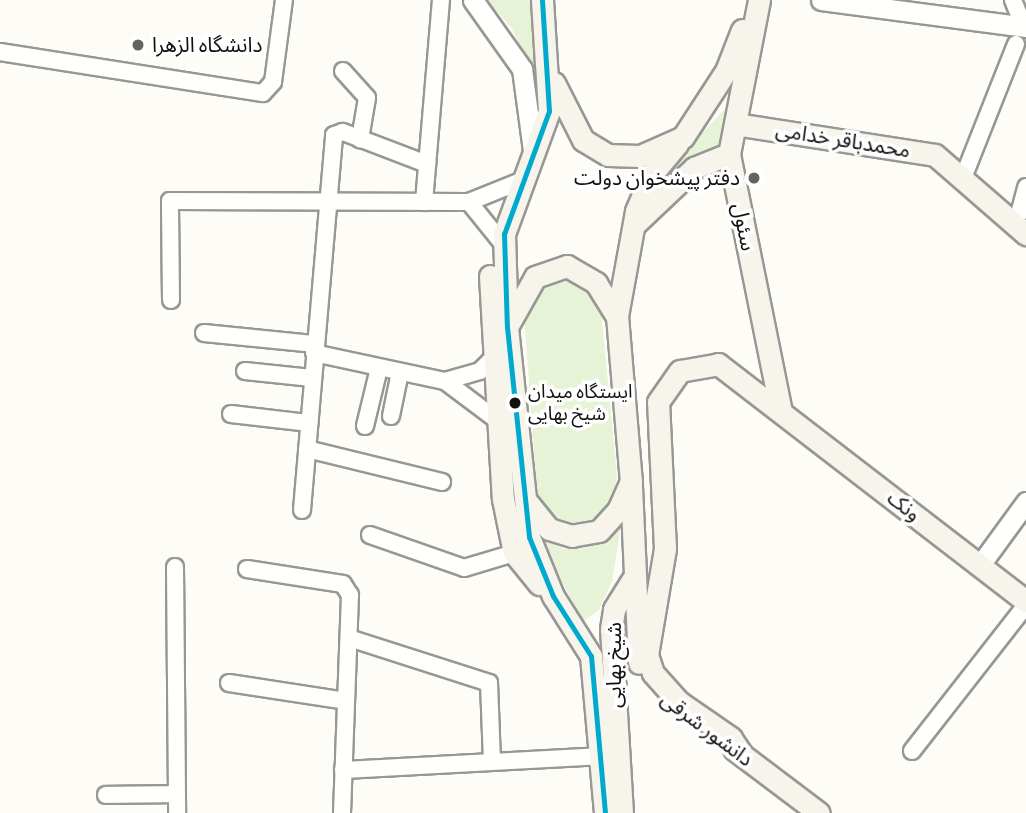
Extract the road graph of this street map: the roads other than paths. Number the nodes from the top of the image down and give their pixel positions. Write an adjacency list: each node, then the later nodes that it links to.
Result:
1 (284, 0): 11 (street)
2 (441, 0): 17 (street)
3 (473, 0): 18 (street)
4 (542, 0): 13 (main road)
5 (748, 0): 14 (main road)
6 (759, 0): 10 (main road, سئول)
7 (821, 0): 9 (street)
8 (1013, 0): 9 (street)
9 (1022, 32): 19 (street)
10 (751, 42): 14 (main road, سئول); 15 (main road, سئول)
11 (0, 52)
12 (343, 71): 16 (street)
13 (549, 72): 14 (main road); 18 (main road)
14 (683, 137): 25 (main road, سئول)
15 (733, 137): 19 (main road, محمدباقر خدامی); 25 (main road); 38 (main road, سئول)
16 (360, 139): 17 (street); 23 (street)
17 (427, 164): 21 (street)
18 (529, 171): 22 (street); 26 (main road)
19 (963, 178): 24 (main road, محمدباقر خدامی)
20 (1026, 187): 24 (street)
21 (424, 202): 22 (street); 23 (street)
22 (469, 202): 26 (street)
23 (327, 203): 27 (street); 31 (street)
24 (1024, 222)
25 (631, 229): 28 (main road, سئول)
26 (503, 247): 29 (main road); 32 (main road)
27 (171, 300)
28 (617, 316): 29 (main road); 45 (main road, سئول)
29 (507, 327): 47 (main road, شیخ بهایی)
30 (204, 333): 31 (street)
31 (315, 349): 33 (street); 36 (street)
32 (494, 357): 37 (street); 41 (main road)
33 (379, 368): 35 (street); 43 (street)
34 (245, 372): 36 (street)
35 (400, 372): 37 (street); 40 (street)
36 (313, 379): 42 (street)
37 (445, 381): 41 (street)
38 (781, 412): 52 (main road, ونک); 63 (main road, ونک)
39 (231, 414): 42 (street)
40 (391, 416)
41 (498, 421): 51 (main road)
42 (309, 423): 44 (street)
43 (365, 426)
44 (307, 449): 46 (street); 49 (street)
45 (631, 481): 47 (main road); 55 (main road)
46 (442, 482)
47 (521, 493): 56 (main road, شیخ بهایی)
48 (1026, 502): 52 (street)
49 (302, 510)
50 (369, 535): 51 (street)
51 (513, 553): 56 (main road)
52 (980, 565): 57 (main road, ونک)
53 (176, 567): 66 (street)
54 (247, 569): 58 (street)
55 (633, 579): 63 (main road, دانشور شرقی); 71 (main road, شیخ بهایی)
56 (553, 596): 62 (main road, شیخ بهایی)
57 (1026, 603): 61 (street)
58 (349, 638): 60 (street); 64 (street)
59 (229, 683): 60 (street)
60 (346, 701): 65 (street)
61 (912, 751)
62 (600, 756): 64 (street); 70 (main road, شیخ بهایی)
63 (743, 756): 72 (main road, دانشور شرقی)
64 (492, 762): 65 (street)
65 (343, 770): 69 (street)
66 (176, 794): 67 (street); 68 (street)
67 (106, 795)
68 (177, 813)
69 (342, 813)
70 (605, 813)
71 (622, 813)
72 (819, 813)

